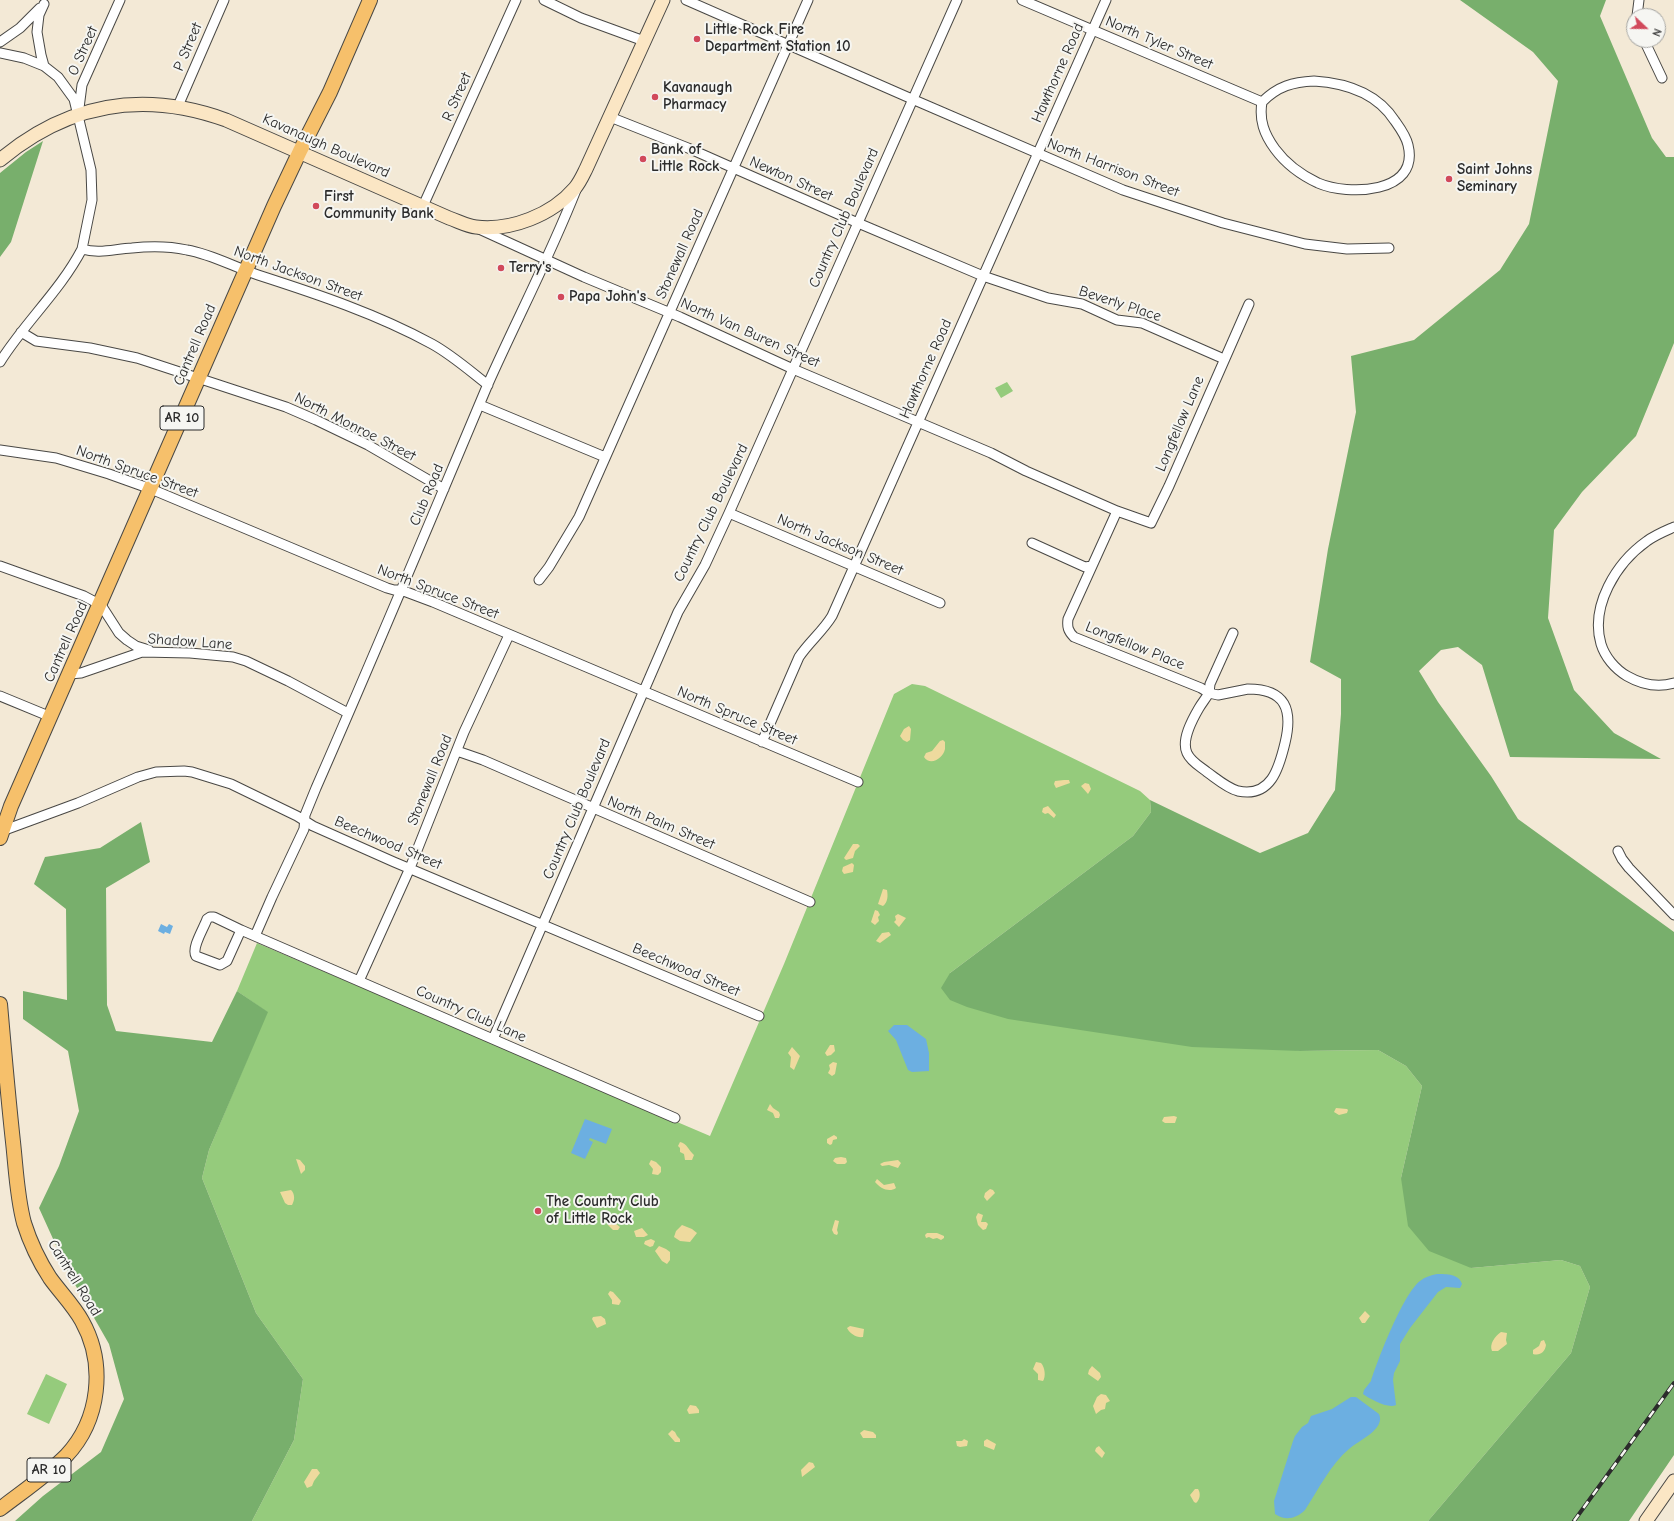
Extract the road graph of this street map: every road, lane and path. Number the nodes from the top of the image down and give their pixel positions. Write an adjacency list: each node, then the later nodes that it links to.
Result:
1 (120, 0): 24 (street, O Street)
2 (224, 0): 23 (street, P Street)
3 (370, 0): 26 (main road, Cantrell Road / AR 10)
4 (516, 0): 31 (street, R Street)
5 (544, 0): 14 (street)
6 (663, 0): 14 (street, Kavanaugh Boulevard)
7 (686, 0): 16 (street, North Harrison Street)
8 (808, 0): 16 (street, Stonewall Road)
9 (957, 0): 21 (street, Country Club Boulevard)
10 (1022, 0): 13 (street, North Tyler Street)
11 (1106, 0): 13 (street, Hawthorne Road)
12 (45, 2): 15 (street); 19 (street)
13 (1093, 30): 22 (street, North Tyler Street); 27 (street, Hawthorne Road)
14 (644, 41): 25 (street, Kavanaugh Boulevard)
15 (0, 42)
16 (788, 45): 21 (street, North Harrison Street); 29 (street, Stonewall Road)
17 (1648, 48): 20 (street)
18 (0, 53): 19 (street)
19 (44, 66): 24 (street)
20 (1662, 78)
21 (912, 99): 27 (street, North Harrison Street); 32 (street, Country Club Boulevard)
22 (1262, 102): 22 (street)
23 (178, 106): 24 (street, Kavanaugh Boulevard); 26 (street, Kavanaugh Boulevard)
24 (78, 115): 28 (street, Kavanaugh Boulevard); 35 (street)
25 (610, 117): 29 (street, Newton Street); 30 (street, Kavanaugh Boulevard)
26 (300, 151): 31 (street, Kavanaugh Boulevard); 37 (main road, Cantrell Road / AR 10)
27 (1038, 153): 34 (street, North Harrison Street); 38 (street, Hawthorne Road)
28 (0, 160)
29 (733, 168): 32 (street, Newton Street); 40 (street, Stonewall Road)
30 (579, 181): 33 (street, Kavanaugh Boulevard); 36 (street, Club Road)
31 (423, 206): 33 (street, Kavanaugh Boulevard)
32 (858, 223): 38 (street, Newton Street); 44 (street, Country Club Boulevard)
33 (474, 227): 36 (street, North Van Buren Street)
34 (1388, 248)
35 (82, 249): 37 (street, North Jackson Street); 41 (street)
36 (547, 260): 40 (street, North Van Buren Street); 46 (street, Club Road)
37 (246, 271): 45 (main road, Cantrell Road / AR 10); 46 (street, North Jackson Street)
38 (983, 276): 42 (street, Beverly Place); 48 (street, Hawthorne Road)
39 (1249, 304): 42 (street, Longfellow Lane)
40 (669, 313): 44 (street, North Van Buren Street); 50 (street, Stonewall Road)
41 (21, 332): 43 (street); 45 (street, North Monroe Street)
42 (1224, 359): 53 (street, Longfellow Lane)
43 (0, 362)
44 (793, 368): 48 (street, North Van Buren Street); 54 (street, Country Club Boulevard)
45 (200, 378): 51 (main road, Cantrell Road / AR 10); 52 (street, North Monroe Street)
46 (488, 385): 47 (street, Club Road)
47 (480, 405): 50 (street); 52 (street, Club Road)
48 (918, 421): 53 (street); 58 (street, Hawthorne Road)
49 (0, 450): 51 (street, North Spruce Street)
50 (605, 457): 60 (street, Stonewall Road)
51 (151, 489): 61 (street, North Spruce Street); 63 (main road, Cantrell Road / AR 10)
52 (444, 489): 61 (street, Club Road)
53 (1117, 511): 59 (street, Longfellow Place)
54 (729, 513): 58 (street, North Jackson Street); 69 (street, Country Club Boulevard)
55 (1674, 527): 68 (street)
56 (1032, 543): 59 (street)
57 (0, 566): 63 (street)
58 (854, 566): 62 (street, North Jackson Street); 74 (street, Hawthorne Road)
59 (1092, 566): 70 (street, Longfellow Place)
60 (539, 580)
61 (401, 590): 65 (street, North Spruce Street); 72 (street, Club Road)
62 (940, 603)
63 (101, 605): 66 (street); 67 (main road, Cantrell Road / AR 10)
64 (1233, 633): 70 (street)
65 (509, 635): 69 (street, North Spruce Street); 75 (street, Stonewall Road)
66 (155, 652): 67 (street, Shadow Lane); 72 (street, Shadow Lane)
67 (70, 674): 73 (main road, Cantrell Road / AR 10)
68 (1674, 683)
69 (644, 691): 74 (street, North Spruce Street); 77 (street, Country Club Boulevard)
70 (1209, 693): 70 (street)
71 (0, 696): 73 (street)
72 (348, 713): 78 (street, Club Road)
73 (51, 717): 79 (main road, Cantrell Road / AR 10)
74 (762, 742): 76 (street, North Spruce Street)
75 (457, 751): 77 (street, North Palm Street); 81 (street, Stonewall Road)
76 (858, 782)
77 (593, 809): 82 (street, North Palm Street); 84 (street, Country Club Boulevard)
78 (305, 821): 79 (street, Beechwood Street); 81 (street, Beechwood Street); 86 (street)
79 (1, 834)
80 (1618, 851): 83 (street)
81 (410, 868): 84 (street, Beechwood Street); 87 (street, Stonewall Road)
82 (810, 902)
83 (1674, 915)
84 (543, 924): 89 (street, Beechwood Street); 90 (street, Country Club Boulevard)
85 (241, 930): 85 (street, Country Club Lane); 86 (street, Country Club Lane)
86 (255, 936): 87 (street, Country Club Lane)
87 (359, 981): 90 (street, Country Club Lane)
88 (0, 1004): 93 (main road, Cantrell Road / AR 10)
89 (758, 1016)
90 (493, 1039): 91 (street, Country Club Lane)
91 (675, 1118)
92 (1674, 1481): 94 (street)
93 (0, 1509)
94 (1646, 1521)

